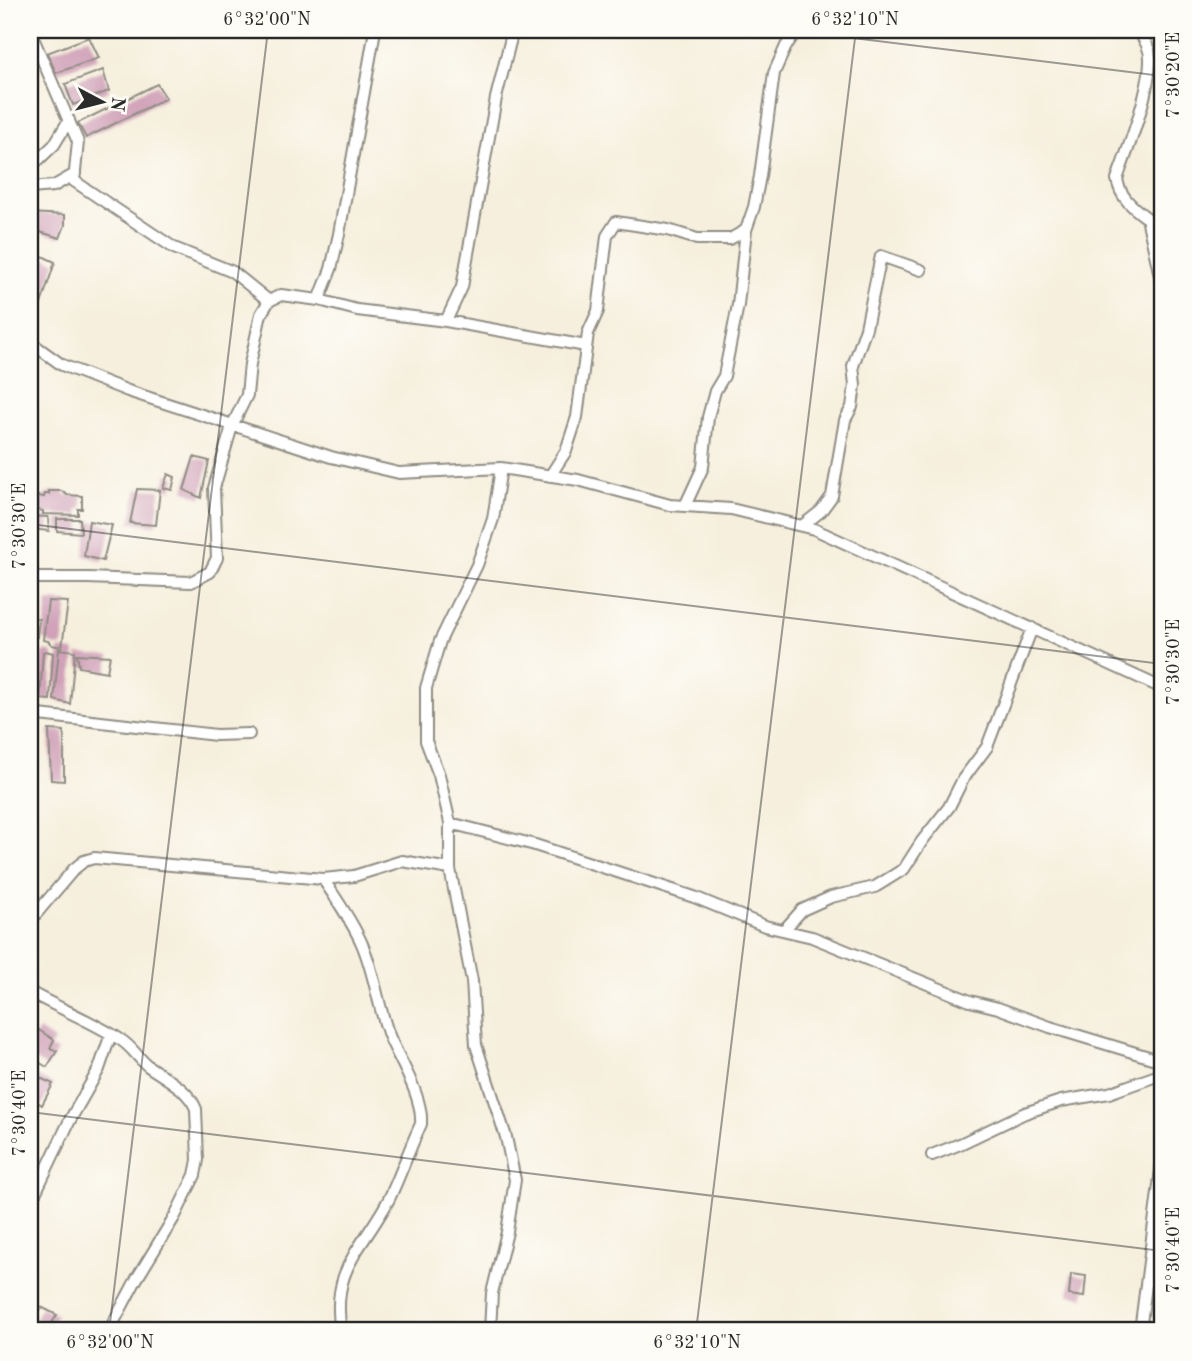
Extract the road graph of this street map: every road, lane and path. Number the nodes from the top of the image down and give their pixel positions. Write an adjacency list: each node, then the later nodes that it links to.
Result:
1 (375, 30): 14 (street)
2 (513, 30): 15 (street)
3 (797, 30): 10 (street)
4 (1137, 30): 12 (street)
5 (30, 31): 6 (street)
6 (69, 120): 7 (street); 8 (street)
7 (30, 168)
8 (75, 174): 9 (street); 13 (street)
9 (30, 188)
10 (746, 230): 17 (street); 21 (street)
11 (921, 270): 22 (street)
12 (1162, 285)
13 (269, 300): 14 (street); 18 (street)
14 (319, 300): 15 (street)
15 (446, 321): 17 (street)
16 (30, 342): 18 (street)
17 (586, 346): 20 (street)
18 (232, 426): 19 (street); 23 (street)
19 (501, 468): 20 (street); 28 (street)
20 (550, 476): 21 (street)
21 (685, 506): 22 (street)
22 (802, 526): 24 (street)
23 (30, 578)
24 (1032, 628): 25 (street); 32 (street)
25 (1162, 688)
26 (30, 714): 27 (street)
27 (250, 734)
28 (450, 822): 29 (street); 32 (street)
29 (450, 869): 30 (street); 42 (street)
30 (323, 879): 31 (street); 41 (street)
31 (30, 921)
32 (784, 930): 35 (street)
33 (30, 992): 34 (street)
34 (111, 1034): 39 (street); 40 (street)
35 (1162, 1061)
36 (1162, 1074): 37 (street)
37 (932, 1155)
38 (1162, 1163): 43 (street)
39 (30, 1204)
40 (109, 1331)
41 (341, 1331)
42 (490, 1331)
43 (1140, 1331)

